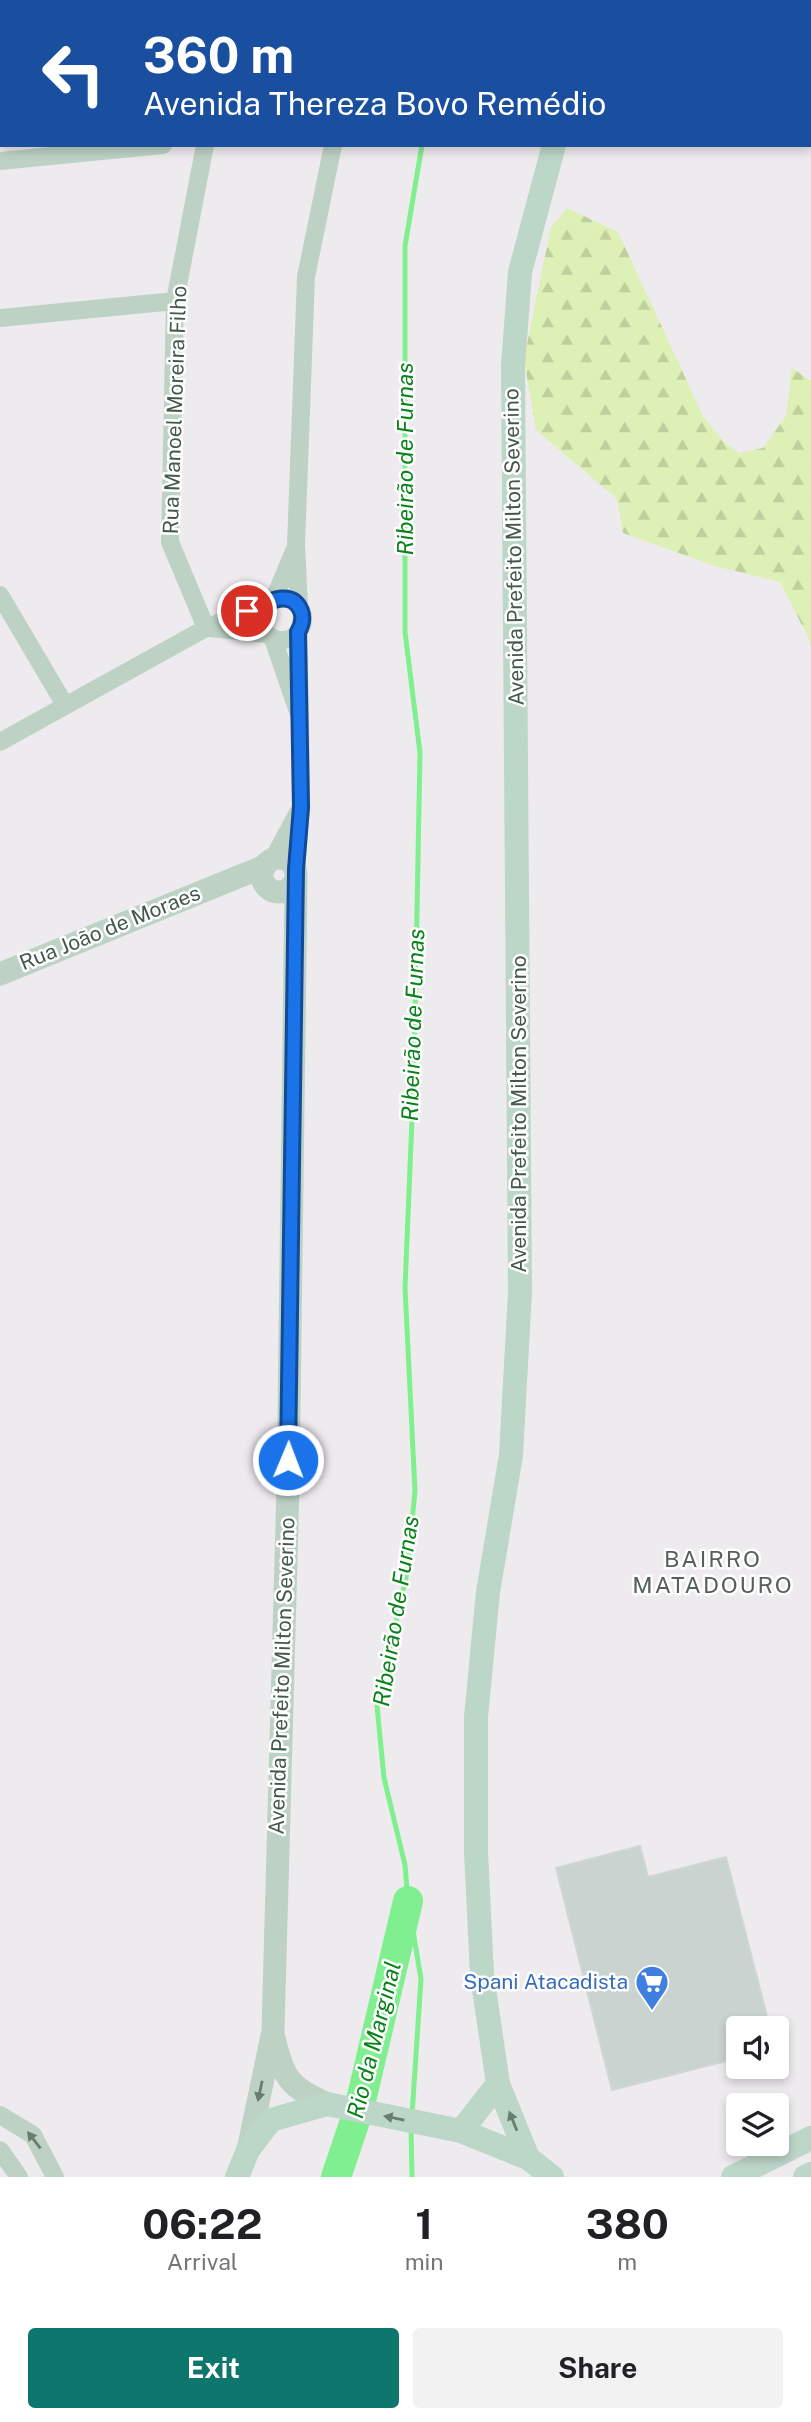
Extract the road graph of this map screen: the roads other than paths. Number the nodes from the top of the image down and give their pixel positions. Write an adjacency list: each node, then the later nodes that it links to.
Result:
1 (143, 147): 5 (street)
2 (205, 147): 6 (street, Rua Manoel Moreira Filho)
3 (333, 147): 8 (street, Avenida Prefeito Milton Severino)
4 (553, 147): 24 (main road, Avenida Prefeito Milton Severino)
5 (0, 161)
6 (174, 301): 7 (street); 12 (street, Rua Manoel Moreira Filho)
7 (0, 318)
8 (296, 545): 10 (street, Avenida Prefeito Milton Severino); 11 (street, Avenida Prefeito Milton Severino)
9 (0, 595): 15 (street)
10 (271, 601): 11 (street); 12 (street); 14 (street, Avenida Prefeito Milton Severino)
11 (299, 606): 13 (street, Avenida Prefeito Milton Severino)
12 (206, 628): 14 (street); 15 (street)
13 (298, 632): 14 (street); 16 (street, Avenida Prefeito Milton Severino)
14 (270, 637): 16 (street, Avenida Prefeito Milton Severino)
15 (65, 705): 17 (street)
16 (300, 717): 18 (street, Avenida Prefeito Milton Severino)
17 (0, 742)
18 (301, 807): 19 (street, Avenida Prefeito Milton Severino); 20 (street, Avenida Prefeito Milton Severino)
19 (269, 875): 20 (street); 20 (street); 21 (street, Avenida Prefeito Milton Severino); 22 (street, Rua João de Moraes)
20 (296, 875): 21 (street, Avenida Prefeito Milton Severino)
21 (296, 944): 23 (street, Avenida Prefeito Milton Severino)
22 (0, 974)
23 (273, 2031): 25 (street); 30 (street, one-way to 30)
24 (498, 2084): 27 (main road); 31 (main road, Avenida Prefeito Milton Severino, one-way to 24)
25 (327, 2104): 27 (main road, one-way to 25); 30 (main road)
26 (0, 2115): 34 (street, one-way to 26)
27 (461, 2131): 31 (main road)
28 (811, 2138): 37 (main road)
29 (0, 2150): 33 (street)
30 (248, 2150): 35 (main road)
31 (528, 2158): 36 (main road)
32 (811, 2174): 38 (main road)
33 (19, 2177)
34 (55, 2177)
35 (237, 2177)
36 (552, 2177)
37 (733, 2177)
38 (805, 2177)

